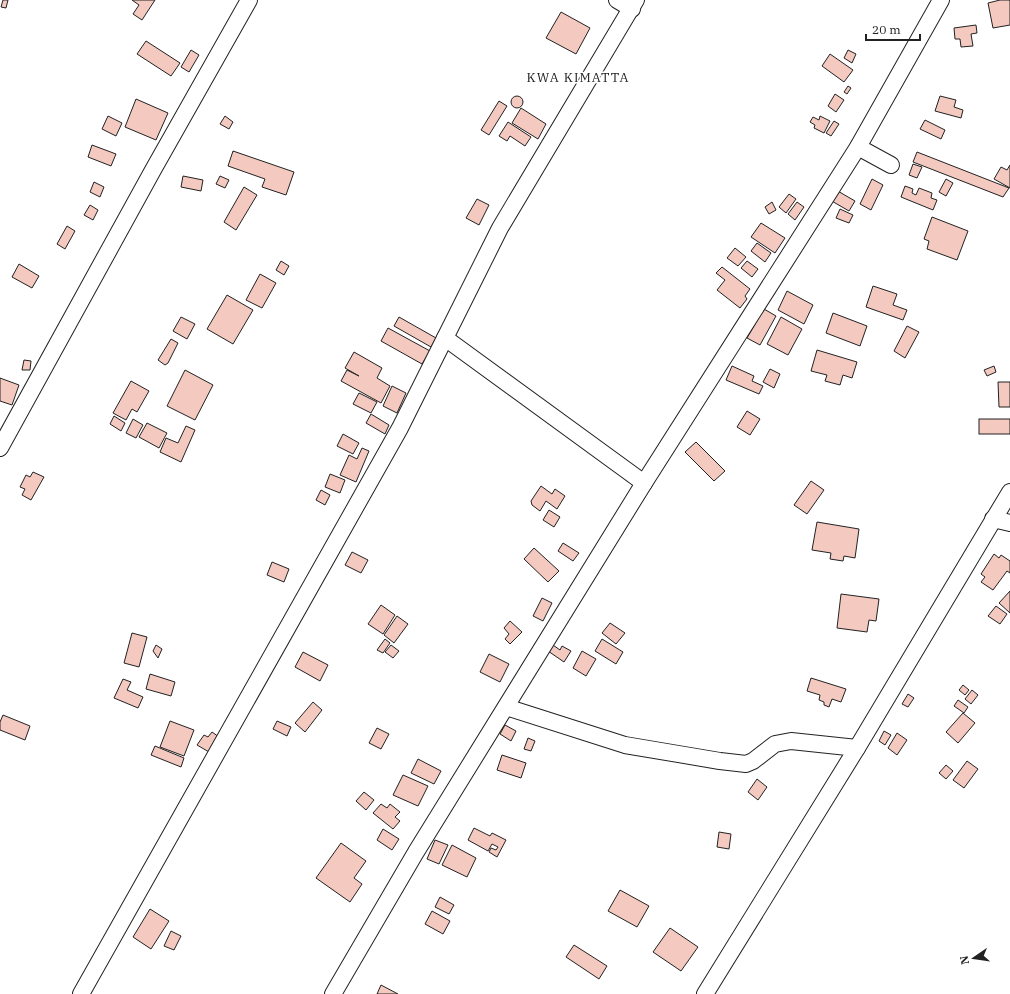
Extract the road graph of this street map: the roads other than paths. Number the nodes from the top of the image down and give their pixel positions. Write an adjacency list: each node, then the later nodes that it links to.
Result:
1 (249, 0): 8 (street)
2 (617, 0): 4 (street)
3 (941, 0): 5 (street)
4 (634, 4): 7 (street)
5 (858, 147): 6 (street); 9 (street)
6 (891, 165)
7 (445, 338): 9 (street); 15 (street)
8 (0, 448)
9 (644, 483): 13 (street)
10 (1010, 492): 11 (street)
11 (993, 519): 12 (street); 14 (street)
12 (1010, 523)
13 (506, 707): 14 (street); 16 (street)
14 (857, 748): 17 (street)
15 (81, 994)
16 (333, 994)
17 (705, 994)

